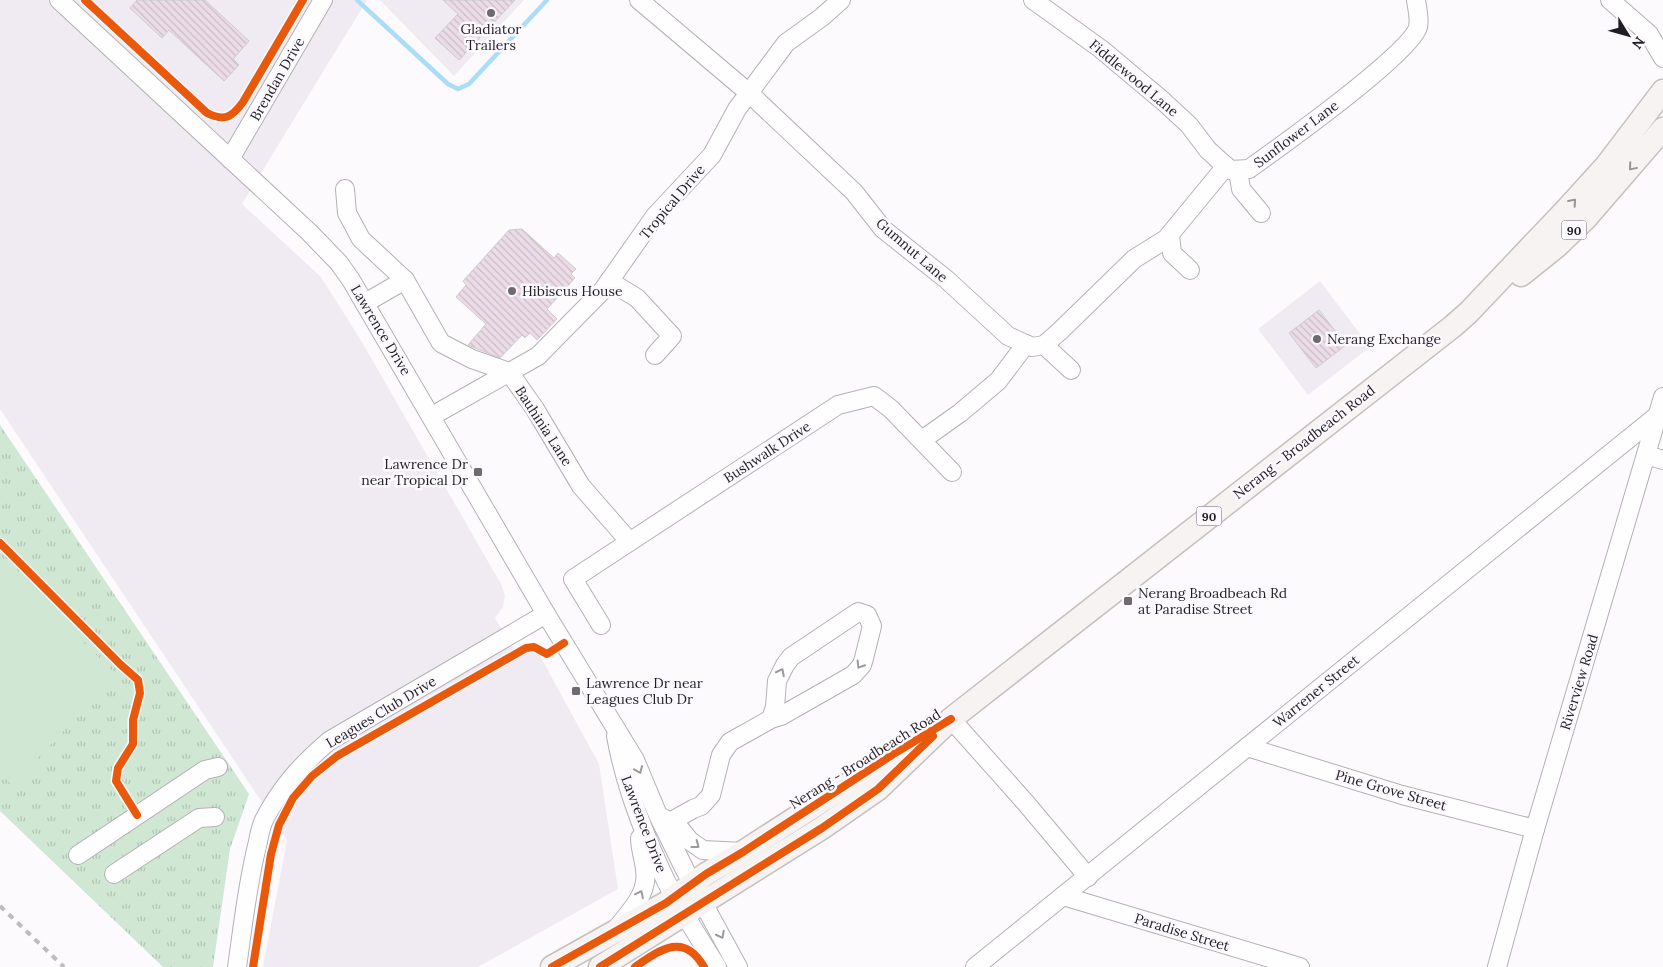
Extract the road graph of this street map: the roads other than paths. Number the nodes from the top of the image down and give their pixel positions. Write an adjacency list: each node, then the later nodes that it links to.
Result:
1 (59, 0): 13 (street, Lawrence Drive)
2 (323, 0): 13 (street, Brendan Drive)
3 (639, 0): 11 (street, Gumnut Lane)
4 (1033, 0): 14 (street, Fiddlewood Lane)
5 (1416, 0): 14 (street, Sunflower Lane)
6 (1610, 0): 8 (street)
7 (837, 1): 11 (street, Tropical Drive)
8 (1656, 36): 9 (street)
9 (1663, 58)
10 (1661, 90): 22 (main road, Nerang - Broadbeach Road / 90, one-way to 10)
11 (749, 93): 20 (street, Tropical Drive); 23 (street, Gumnut Lane)
12 (1663, 129): 22 (main road, Nerang - Broadbeach Road / 90, one-way to 22)
13 (230, 159): 21 (street, Lawrence Drive)
14 (1232, 168): 16 (street); 17 (street, Sunflower Lane)
15 (345, 189): 19 (street, Bauhinia Lane)
16 (1261, 213)
17 (1170, 235): 18 (street); 23 (street, Sunflower Lane)
18 (1190, 270)
19 (405, 280): 21 (street); 26 (street, Bauhinia Lane)
20 (609, 281): 24 (street); 26 (street, Tropical Drive)
21 (365, 303): 29 (street, Lawrence Drive)
22 (1468, 313): 37 (main road, Nerang - Broadbeach Road / 90)
23 (1035, 345): 25 (street, Gumnut Lane); 30 (street, Sunflower Lane)
24 (655, 355)
25 (1071, 370)
26 (509, 372): 29 (street, Tropical Drive); 33 (street, Bauhinia Lane)
27 (1663, 397): 28 (street, Riverview Road)
28 (1658, 415): 31 (street, Riverview Road); 39 (street, Warrener Street)
29 (432, 416): 34 (street, Lawrence Drive)
30 (922, 440): 32 (street, Bushwalk Drive); 33 (street, Bushwalk Drive)
31 (1655, 458): 44 (street, Riverview Road)
32 (952, 472)
33 (629, 541): 35 (street, Bushwalk Drive)
34 (546, 614): 38 (street, Lawrence Drive); 52 (street, Leagues Club Drive)
35 (601, 625)
36 (771, 719): 36 (street, one-way to 36); 42 (street)
37 (951, 719): 45 (main road, Nerang - Broadbeach Road / 90); 48 (street); 50 (main road, Nerang - Broadbeach Road / 90)
38 (615, 728): 42 (street, Lawrence Drive, one-way to 42); 43 (street, Lawrence Drive)
39 (1247, 747): 44 (street, Pine Grove Street); 48 (street, Warrener Street)
40 (218, 767): 46 (street)
41 (215, 817): 47 (street)
42 (664, 818): 45 (street, one-way to 45); 50 (street, Lawrence Drive)
43 (641, 824): 50 (street, Lawrence Drive); 51 (street, one-way to 43)
44 (1535, 829): 59 (street, Riverview Road)
45 (743, 852): 50 (main road, Nerang - Broadbeach Road / 90)
46 (78, 855)
47 (114, 874)
48 (1088, 876): 49 (street, Warrener Street)
49 (1063, 896): 57 (street, Warrener Street); 58 (street, Paradise Street)
50 (689, 899): 51 (main road, Nerang - Broadbeach Road / 90); 54 (main road, Nerang - Broadbeach Road / 90); 55 (street); 56 (street, one-way to 56)
51 (612, 934): 53 (main road, Nerang - Broadbeach Road / 90)
52 (237, 967)
53 (552, 967)
54 (600, 967)
55 (717, 967)
56 (738, 967)
57 (975, 967)
58 (1300, 967)
59 (1497, 967)

